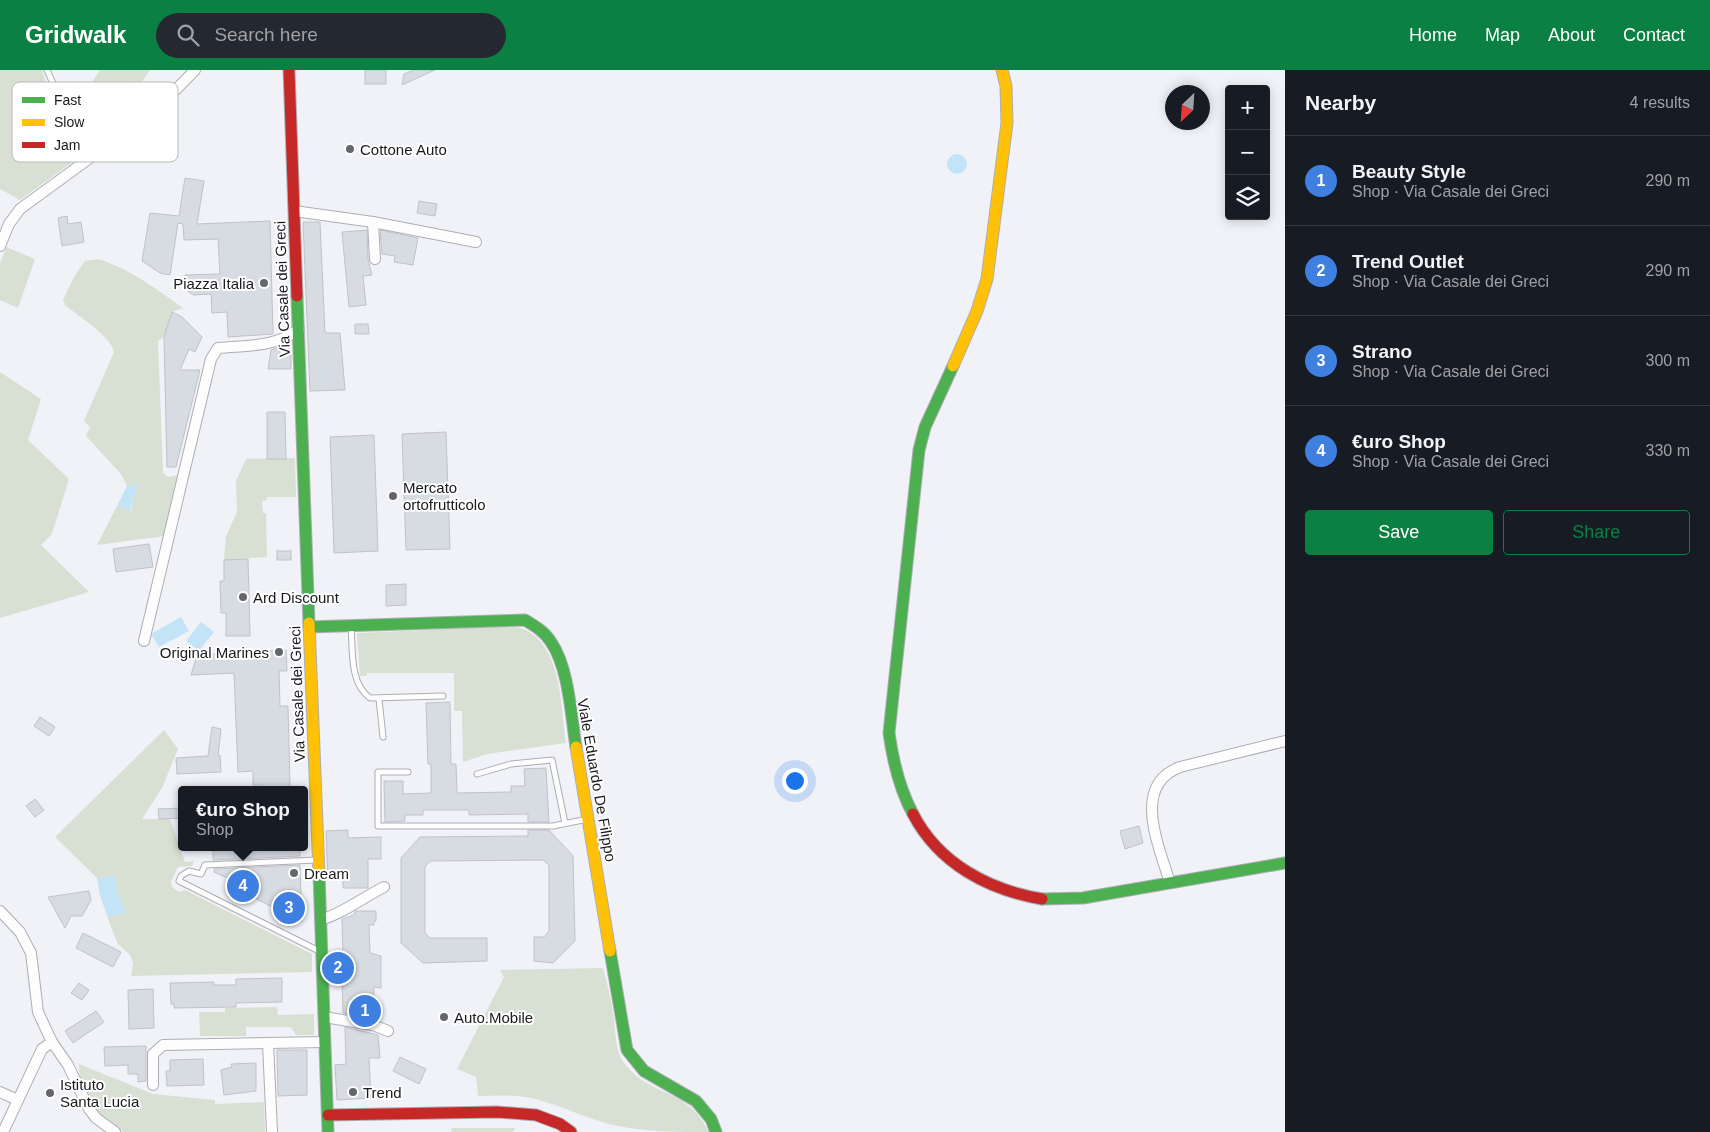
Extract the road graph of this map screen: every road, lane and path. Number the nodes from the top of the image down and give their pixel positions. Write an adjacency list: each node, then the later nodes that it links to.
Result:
1 (47, 70): 5 (lane)
2 (195, 70): 6 (street)
3 (289, 70): 8 (street, Via Casale dei Greci)
4 (1002, 70): 27 (street)
5 (52, 82)
6 (178, 87)
7 (85, 162): 11 (street)
8 (294, 211): 9 (street); 13 (street, Via Casale dei Greci)
9 (373, 222): 10 (street); 12 (street)
10 (476, 242)
11 (0, 246)
12 (375, 259)
13 (298, 329): 15 (street, Via Casale dei Greci); 16 (street)
14 (351, 625): 15 (street, Viale Eduardo De Filippo); 18 (lane); 23 (street, Viale Eduardo De Filippo)
15 (309, 627): 25 (street, Via Casale dei Greci)
16 (144, 641)
17 (443, 696): 18 (lane)
18 (379, 700): 19 (lane)
19 (383, 737)
20 (1285, 741): 27 (street)
21 (408, 772): 24 (lane)
22 (477, 774): 24 (lane)
23 (588, 819): 24 (lane); 46 (street, Viale Eduardo De Filippo)
24 (565, 824)
25 (318, 860): 30 (street, Via Casale dei Greci); 31 (lane)
26 (1285, 863): 27 (street)
27 (1170, 882)
28 (384, 887): 30 (street)
29 (0, 911): 34 (street)
30 (320, 920): 31 (street, Via Casale dei Greci)
31 (322, 952): 32 (street, Via Casale dei Greci)
32 (324, 1017): 33 (street); 35 (street, Via Casale dei Greci)
33 (388, 1031)
34 (52, 1042): 39 (street); 42 (street)
35 (325, 1042): 36 (street); 40 (street, Via Casale dei Greci)
36 (268, 1043): 37 (street); 43 (street)
37 (153, 1084)
38 (0, 1092): 39 (street)
39 (18, 1100): 41 (street)
40 (328, 1115): 44 (street, Via Casale dei Greci); 45 (street)
41 (2, 1132)
42 (115, 1132)
43 (272, 1132)
44 (328, 1132)
45 (571, 1132)
46 (716, 1132)

